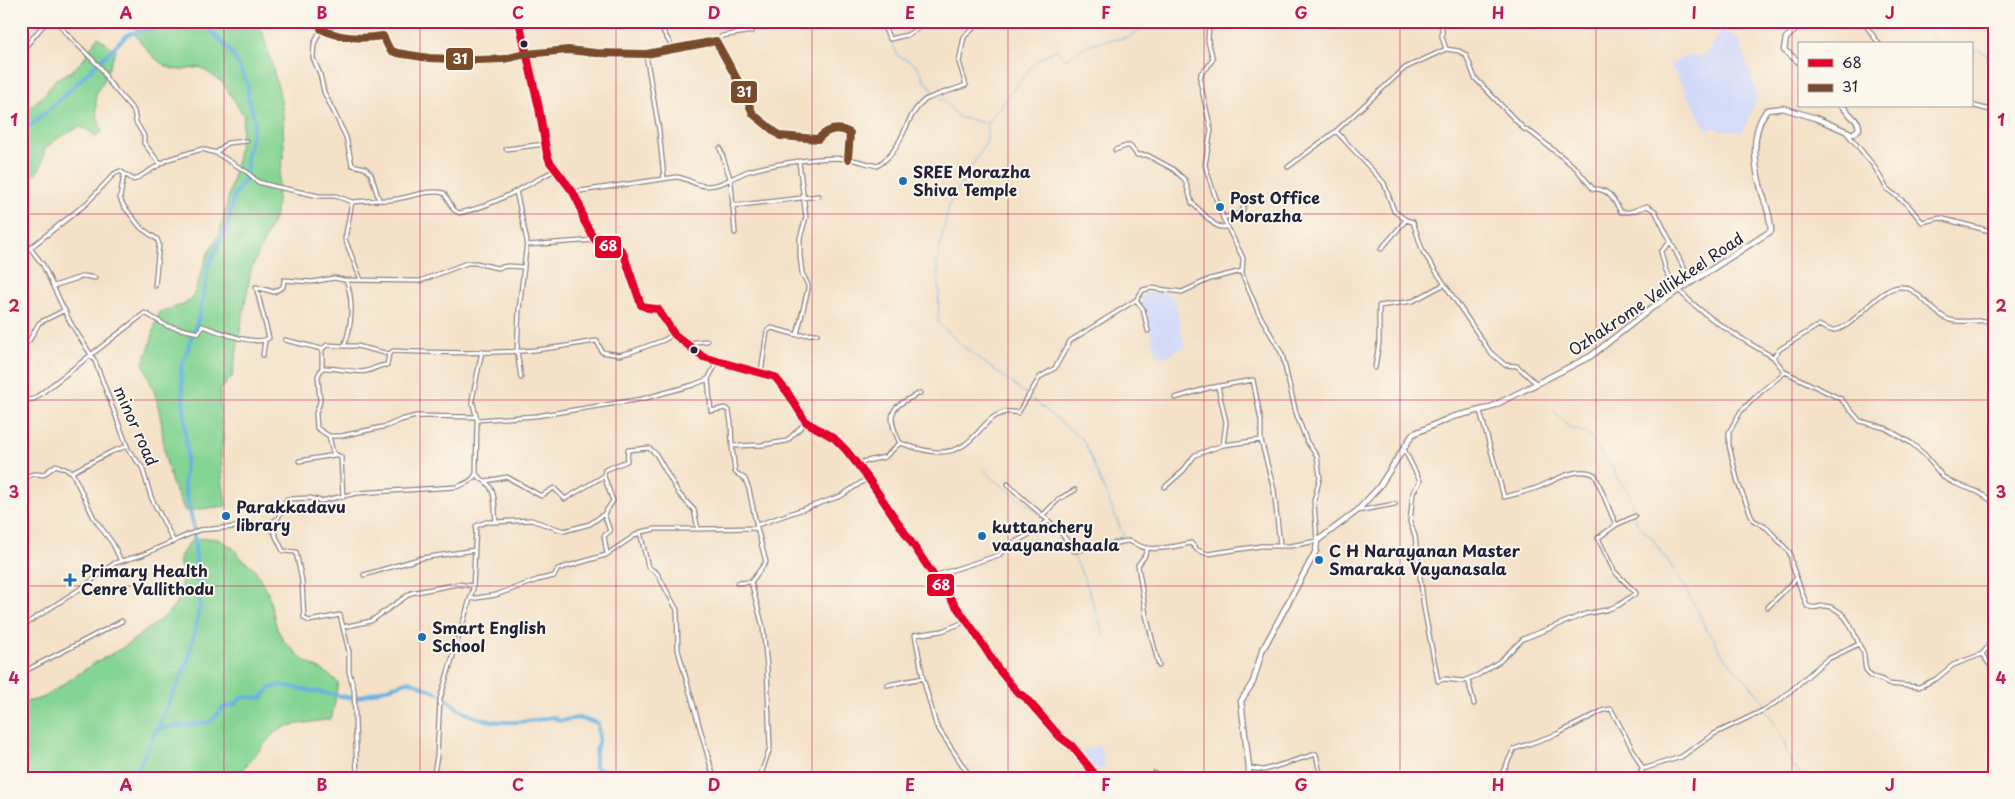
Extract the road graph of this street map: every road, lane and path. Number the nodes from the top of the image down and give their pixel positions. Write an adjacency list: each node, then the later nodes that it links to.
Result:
1 (48, 21): 21 (street)
2 (57, 21): 38 (street)
3 (324, 21): 16 (street)
4 (519, 21): 22 (main road)
5 (657, 21): 19 (street)
6 (757, 21): 17 (street)
7 (882, 21): 8 (street)
8 (930, 21)
9 (966, 21): 15 (street)
10 (981, 21): 15 (street)
11 (1209, 21): 52 (street)
12 (1442, 21): 20 (street)
13 (1805, 21): 24 (main road)
14 (1866, 21): 18 (street)
15 (974, 28): 36 (street)
16 (321, 29): 22 (street); 48 (street)
17 (716, 41): 19 (street); 36 (street)
18 (1878, 42)
19 (673, 48): 23 (street)
20 (1446, 49): 29 (street); 58 (street)
21 (21, 50)
22 (526, 54): 23 (street); 31 (main road)
23 (646, 54): 42 (street)
24 (1798, 61)
25 (1972, 106): 27 (street)
26 (1844, 108): 28 (main road)
27 (1994, 111)
28 (1844, 130): 55 (street); 68 (main road, Ozhakrome Vellikkeel Road)
29 (1336, 131): 39 (street); 53 (street)
30 (247, 141): 35 (street)
31 (545, 144): 33 (street); 40 (main road)
32 (720, 148): 43 (street)
33 (506, 149)
34 (1115, 150): 54 (street)
35 (216, 152): 38 (street); 50 (street)
36 (848, 159): 37 (street)
37 (799, 162): 43 (street); 47 (street)
38 (160, 164): 41 (street)
39 (1288, 167)
40 (555, 170): 44 (street); 45 (main road)
41 (124, 174): 60 (street); 71 (street)
42 (664, 178): 43 (street); 45 (street)
43 (731, 181): 51 (street)
44 (516, 191): 48 (street); 59 (street)
45 (573, 192): 57 (main road)
46 (819, 196): 47 (street)
47 (804, 199): 51 (street); 79 (street)
48 (380, 200): 50 (street)
49 (1244, 200): 52 (street)
50 (352, 202): 67 (street)
51 (732, 206): 56 (street)
52 (1223, 218): 54 (street)
53 (1406, 220): 61 (street); 69 (street)
54 (1228, 227): 64 (street)
55 (1994, 232)
56 (734, 233)
57 (595, 240): 59 (street); 77 (main road)
58 (1671, 241): 68 (street); 72 (street)
59 (527, 245): 63 (street)
60 (30, 248): 62 (street); 70 (street, minor road)
61 (1381, 249)
62 (21, 252)
63 (524, 267): 67 (street); 87 (street)
64 (1242, 271): 73 (street); 141 (street)
65 (95, 278): 70 (street)
66 (346, 280): 67 (street); 80 (street); 85 (street)
67 (361, 280)
68 (1691, 282): 72 (main road, Ozhakrome Vellikkeel Road)
69 (1443, 285): 95 (street); 100 (street)
70 (54, 286): 74 (street, minor road)
71 (156, 286)
72 (1680, 290): 92 (street); 100 (main road, Ozhakrome Vellikkeel Road)
73 (1136, 300): 76 (street); 110 (street)
74 (65, 310): 84 (street); 89 (street, minor road)
75 (1994, 319): 92 (street)
76 (1148, 331)
77 (674, 334): 83 (main road); 87 (street)
78 (817, 334): 79 (street)
79 (797, 335): 97 (street)
80 (265, 340): 89 (street); 91 (street)
81 (285, 340): 86 (street)
82 (707, 341): 83 (street)
83 (689, 345): 93 (main road)
84 (21, 346)
85 (344, 346): 86 (street); 90 (street)
86 (322, 349): 94 (street)
87 (517, 351): 88 (street); 98 (street)
88 (482, 352): 90 (street); 106 (street)
89 (90, 354): 104 (street); 112 (street, minor road)
90 (389, 354): 94 (street)
91 (263, 355)
92 (1773, 357): 96 (street)
93 (715, 361): 97 (main road); 99 (street)
94 (322, 368): 108 (street)
95 (1375, 368)
96 (1785, 372): 128 (street); 150 (street)
97 (761, 373): 107 (main road)
98 (522, 378)
99 (708, 379): 106 (street); 113 (street)
100 (1537, 385): 105 (main road, Ozhakrome Vellikkeel Road)
101 (1218, 387): 103 (street); 109 (street); 111 (street)
102 (920, 393): 110 (street)
103 (1175, 398)
104 (21, 401)
105 (1480, 411): 114 (main road, Ozhakrome Vellikkeel Road); 137 (street)
106 (477, 419): 108 (street); 119 (street)
107 (806, 422): 113 (street); 117 (main road)
108 (329, 436): 115 (street)
109 (1261, 440): 111 (street); 143 (street)
110 (900, 443): 117 (street)
111 (1224, 444): 125 (street)
112 (127, 446): 118 (street); 142 (street, minor road)
113 (732, 446): 138 (street)
114 (1404, 449): 130 (main road, Ozhakrome Vellikkeel Road); 169 (street)
115 (336, 455): 116 (street); 127 (street)
116 (299, 461)
117 (857, 464): 121 (main road)
118 (72, 472): 123 (street); 147 (street)
119 (476, 474): 122 (street); 127 (street)
120 (604, 476): 122 (street); 131 (street); 139 (street)
121 (868, 478): 138 (street); 149 (main road)
122 (485, 481): 135 (street)
123 (21, 482)
124 (1008, 484): 132 (street)
125 (1165, 487)
126 (1074, 490): 132 (street)
127 (343, 497): 136 (street)
128 (1994, 502)
129 (1394, 504): 130 (street)
130 (1357, 512): 141 (main road, Ozhakrome Vellikkeel Road)
131 (604, 514): 135 (street); 146 (street)
132 (1042, 516): 134 (street)
133 (1635, 516): 137 (street)
134 (1048, 521): 144 (street); 149 (street)
135 (496, 522): 145 (street)
136 (270, 524): 142 (street); 159 (street)
137 (1616, 525): 169 (street)
138 (757, 526): 139 (street); 151 (street)
139 (698, 529): 140 (street)
140 (640, 532): 146 (street); 177 (street)
141 (1317, 541): 143 (street); 172 (main road)
142 (174, 542): 147 (street)
143 (1280, 545): 144 (street)
144 (1148, 548): 165 (street)
145 (475, 550): 148 (street); 153 (street)
146 (608, 554): 154 (street)
147 (121, 561): 158 (street)
148 (364, 575)
149 (934, 576): 157 (main road)
150 (1798, 577): 155 (street); 161 (street)
151 (751, 582): 152 (street); 178 (street)
152 (737, 583)
153 (473, 586): 154 (street); 159 (street)
154 (470, 599): 176 (street)
155 (1768, 607)
156 (122, 621): 167 (street)
157 (968, 621): 168 (street); 180 (main road)
158 (21, 627)
159 (344, 627): 175 (street)
160 (1994, 636): 162 (street)
161 (1859, 644): 162 (street); 173 (street)
162 (1982, 654): 164 (street)
163 (1994, 656): 164 (street)
164 (1988, 661): 166 (street)
165 (1159, 666)
166 (1994, 671)
167 (21, 673)
168 (923, 678): 170 (street); 179 (street)
169 (1468, 679): 171 (street)
170 (887, 685)
171 (1474, 704)
172 (1249, 768): 182 (main road); 183 (street)
173 (1643, 769): 184 (street); 185 (street)
174 (1154, 773): 181 (street)
175 (357, 778)
176 (433, 778)
177 (714, 778)
178 (762, 778)
179 (971, 778)
180 (1098, 778)
181 (1150, 778)
182 (1248, 778)
183 (1321, 778)
184 (1500, 778)
185 (1645, 778)

